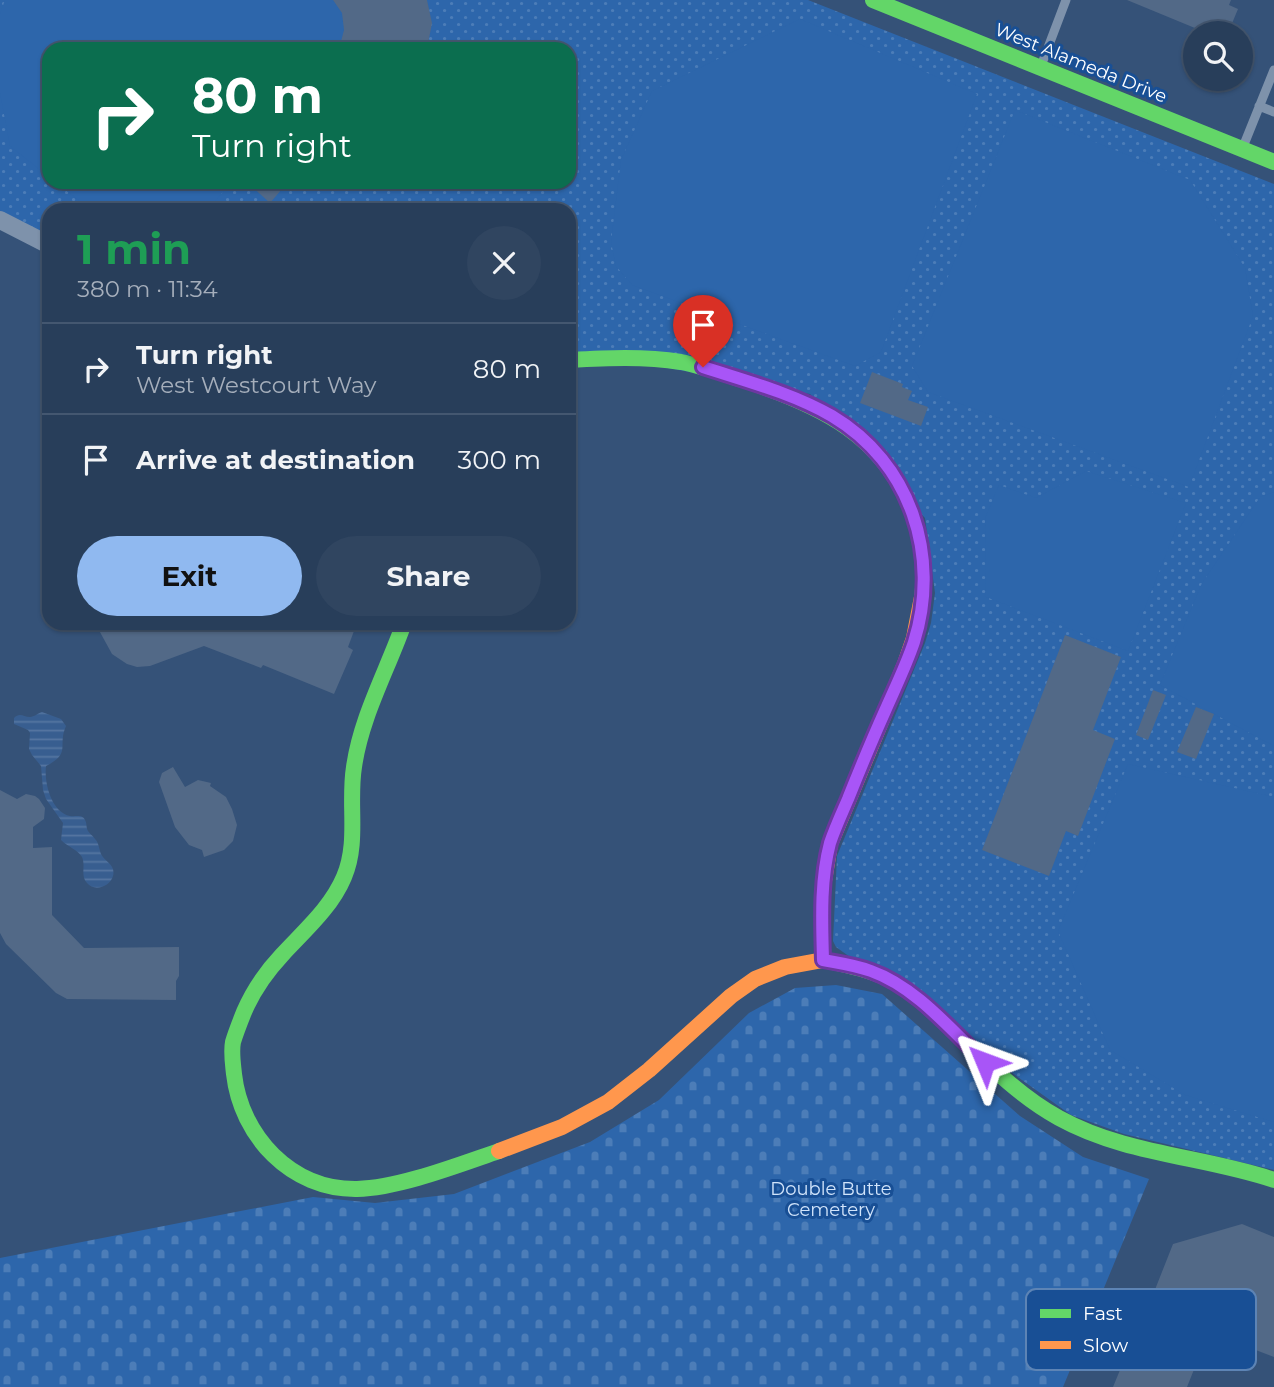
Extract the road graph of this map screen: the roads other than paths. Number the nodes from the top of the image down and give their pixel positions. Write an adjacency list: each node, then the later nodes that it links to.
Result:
1 (873, 0): 3 (street, West Alameda Drive)
2 (1066, 0): 3 (lane)
3 (1040, 68): 7 (street, West Alameda Drive)
4 (1274, 70): 5 (lane)
5 (1259, 106): 6 (lane); 7 (lane)
6 (1274, 112)
7 (1242, 149): 8 (street, West Alameda Drive)
8 (1274, 162)
9 (0, 220): 10 (street)
10 (42, 241)
11 (576, 359): 13 (street)
12 (401, 630): 13 (street)
13 (823, 960): 14 (street)
14 (1274, 1180)

